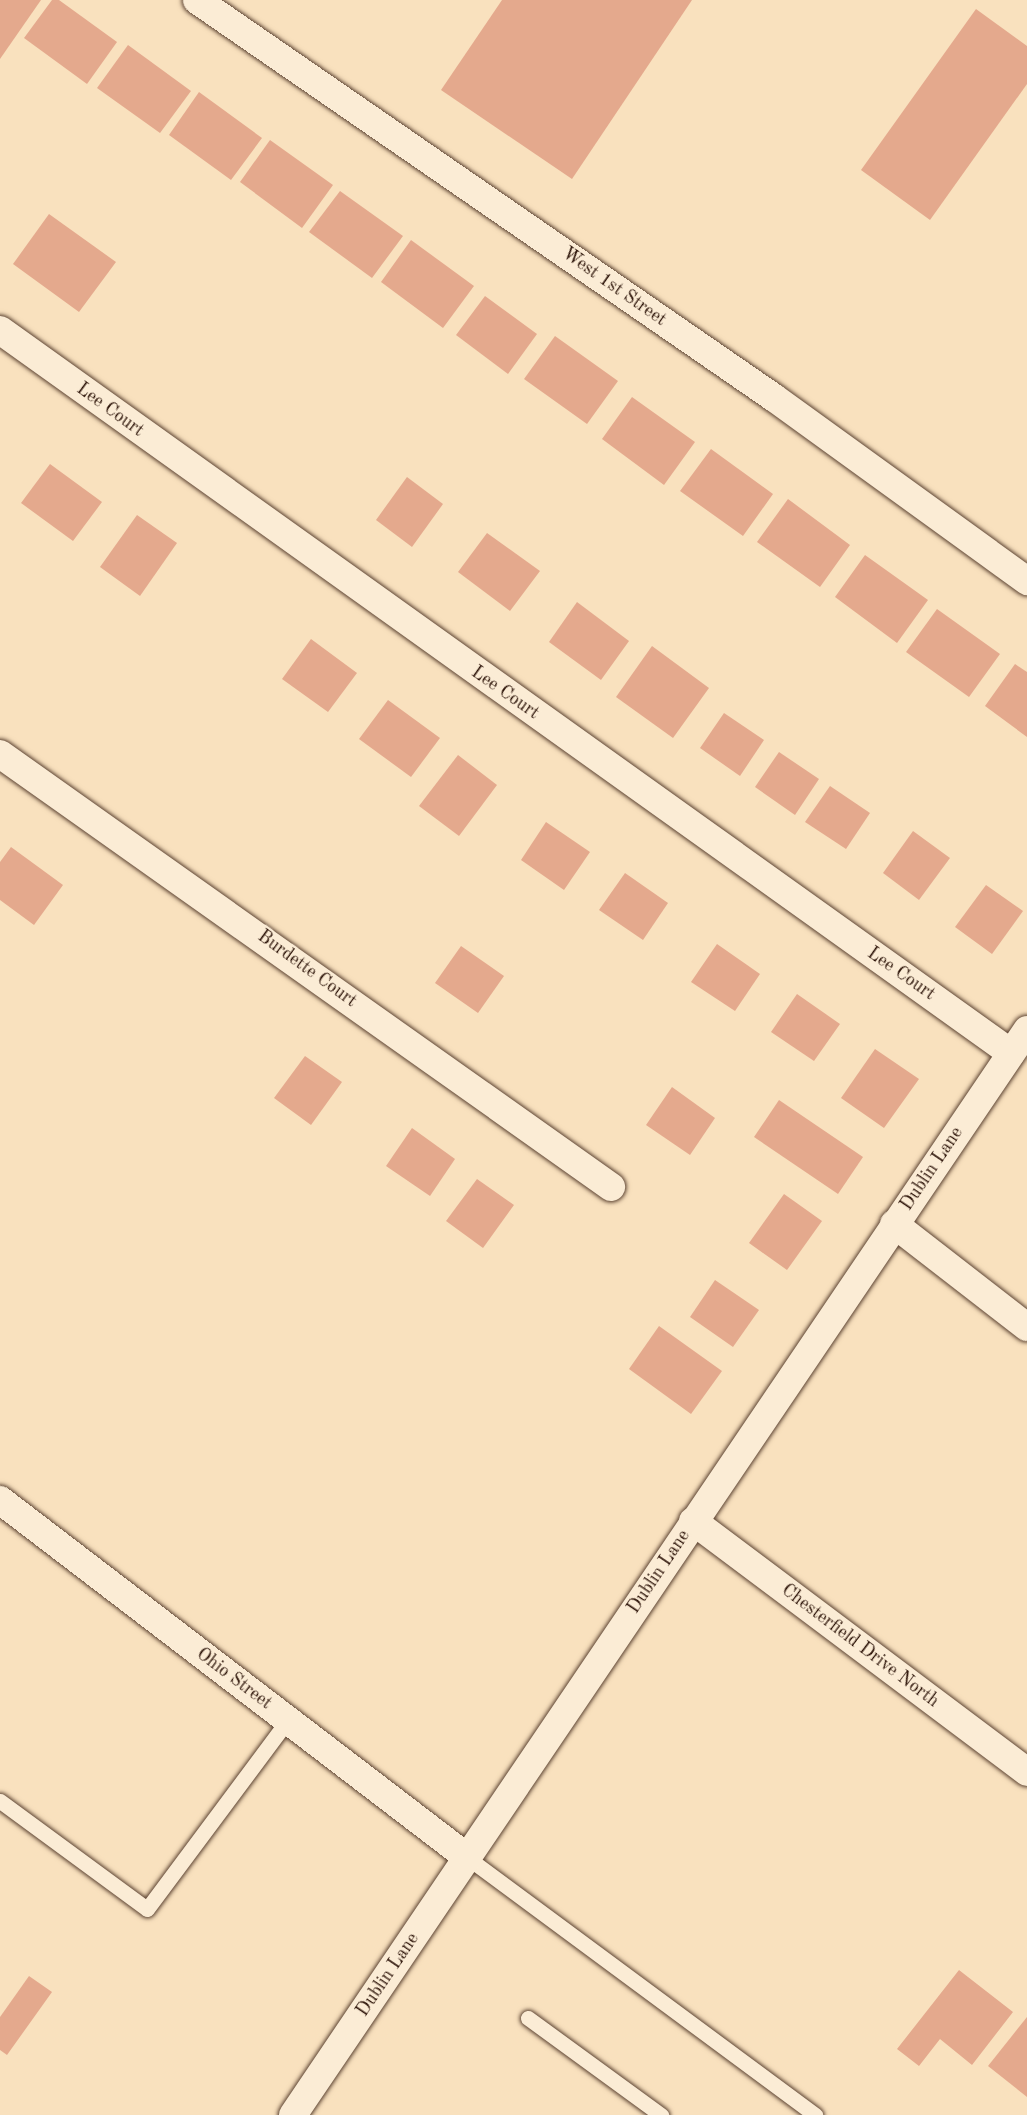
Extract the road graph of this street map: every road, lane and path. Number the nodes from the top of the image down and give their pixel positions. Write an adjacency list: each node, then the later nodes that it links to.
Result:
1 (197, 0): 3 (street, West 1st Street)
2 (0, 330): 6 (street, Lee Court)
3 (1027, 581)
4 (0, 754): 7 (street, Burdette Court)
5 (1027, 1030): 6 (street, Dublin Lane)
6 (1011, 1053): 8 (street, Dublin Lane)
7 (611, 1187)
8 (894, 1224): 9 (street); 11 (street, Dublin Lane)
9 (1027, 1327)
10 (0, 1500): 12 (street, Ohio Street)
11 (693, 1521): 13 (street, Chesterfield Drive North); 15 (street, Dublin Lane)
12 (288, 1720): 14 (lane); 15 (street, Ohio Street)
13 (1027, 1772)
14 (0, 1801)
15 (468, 1858): 17 (street, Dublin Lane); 19 (lane)
16 (528, 2018): 18 (lane)
17 (293, 2115)
18 (661, 2115)
19 (815, 2115)

